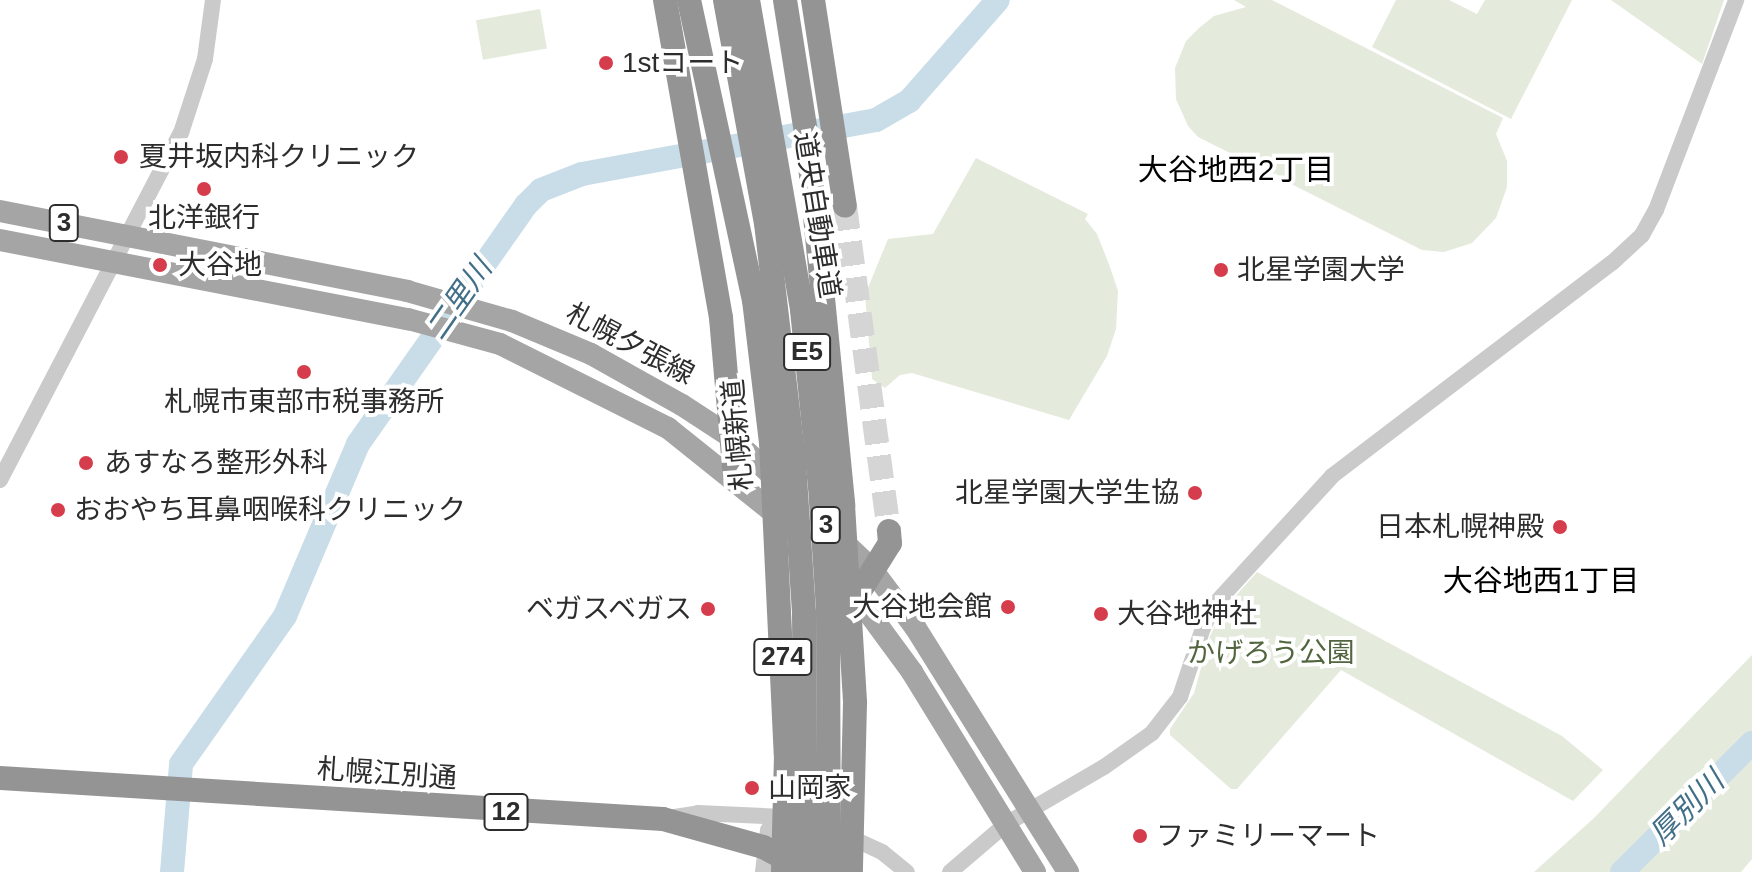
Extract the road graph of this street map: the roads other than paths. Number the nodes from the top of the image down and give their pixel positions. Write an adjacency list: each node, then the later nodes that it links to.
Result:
1 (213, 0): 13 (street)
2 (665, 0): 16 (highway)
3 (689, 0): 29 (highway, 札幌新道 / 274, bridge)
4 (725, 0): 9 (highway, 道央自動車道 / E5)
5 (748, 0): 9 (highway, 道央自動車道 / E5)
6 (785, 0): 32 (highway, 274, bridge)
7 (813, 0): 10 (highway)
8 (1736, 0): 23 (street)
9 (746, 45): 12 (highway, 道央自動車道 / E5)
10 (845, 206)
11 (0, 211): 13 (main road, 札幌夕張線 / 3)
12 (777, 221): 30 (highway, 道央自動車道 / E5, bridge); 31 (highway, 道央自動車道 / E5, bridge)
13 (129, 236): 15 (street); 16 (main road, 札幌夕張線 / 3)
14 (0, 240): 15 (main road, 札幌夕張線 / 3)
15 (115, 262): 17 (main road, 札幌夕張線 / 3); 18 (street)
16 (731, 437): 17 (highway); 20 (main road, 札幌夕張線 / 3)
17 (735, 479): 21 (main road, 札幌夕張線 / 3)
18 (0, 480)
19 (889, 531): 20 (highway)
20 (873, 571): 21 (highway); 23 (main road, 札幌夕張線 / 3)
21 (858, 594): 26 (main road, 札幌夕張線 / 3)
22 (0, 778): 25 (highway, 札幌江別通 / 12)
23 (1030, 812): 26 (street); 36 (main road, 札幌夕張線 / 3)
24 (783, 817): 25 (street); 27 (street); 33 (street)
25 (663, 819): 27 (highway, 札幌江別通 / 12)
26 (1006, 824): 34 (street); 35 (main road, 札幌夕張線 / 3)
27 (763, 847): 28 (street); 30 (highway, 札幌江別通 / 12)
28 (763, 872)
29 (783, 872)
30 (807, 872)
31 (829, 872)
32 (851, 872)
33 (907, 872)
34 (950, 872)
35 (1035, 872)
36 (1068, 872)

